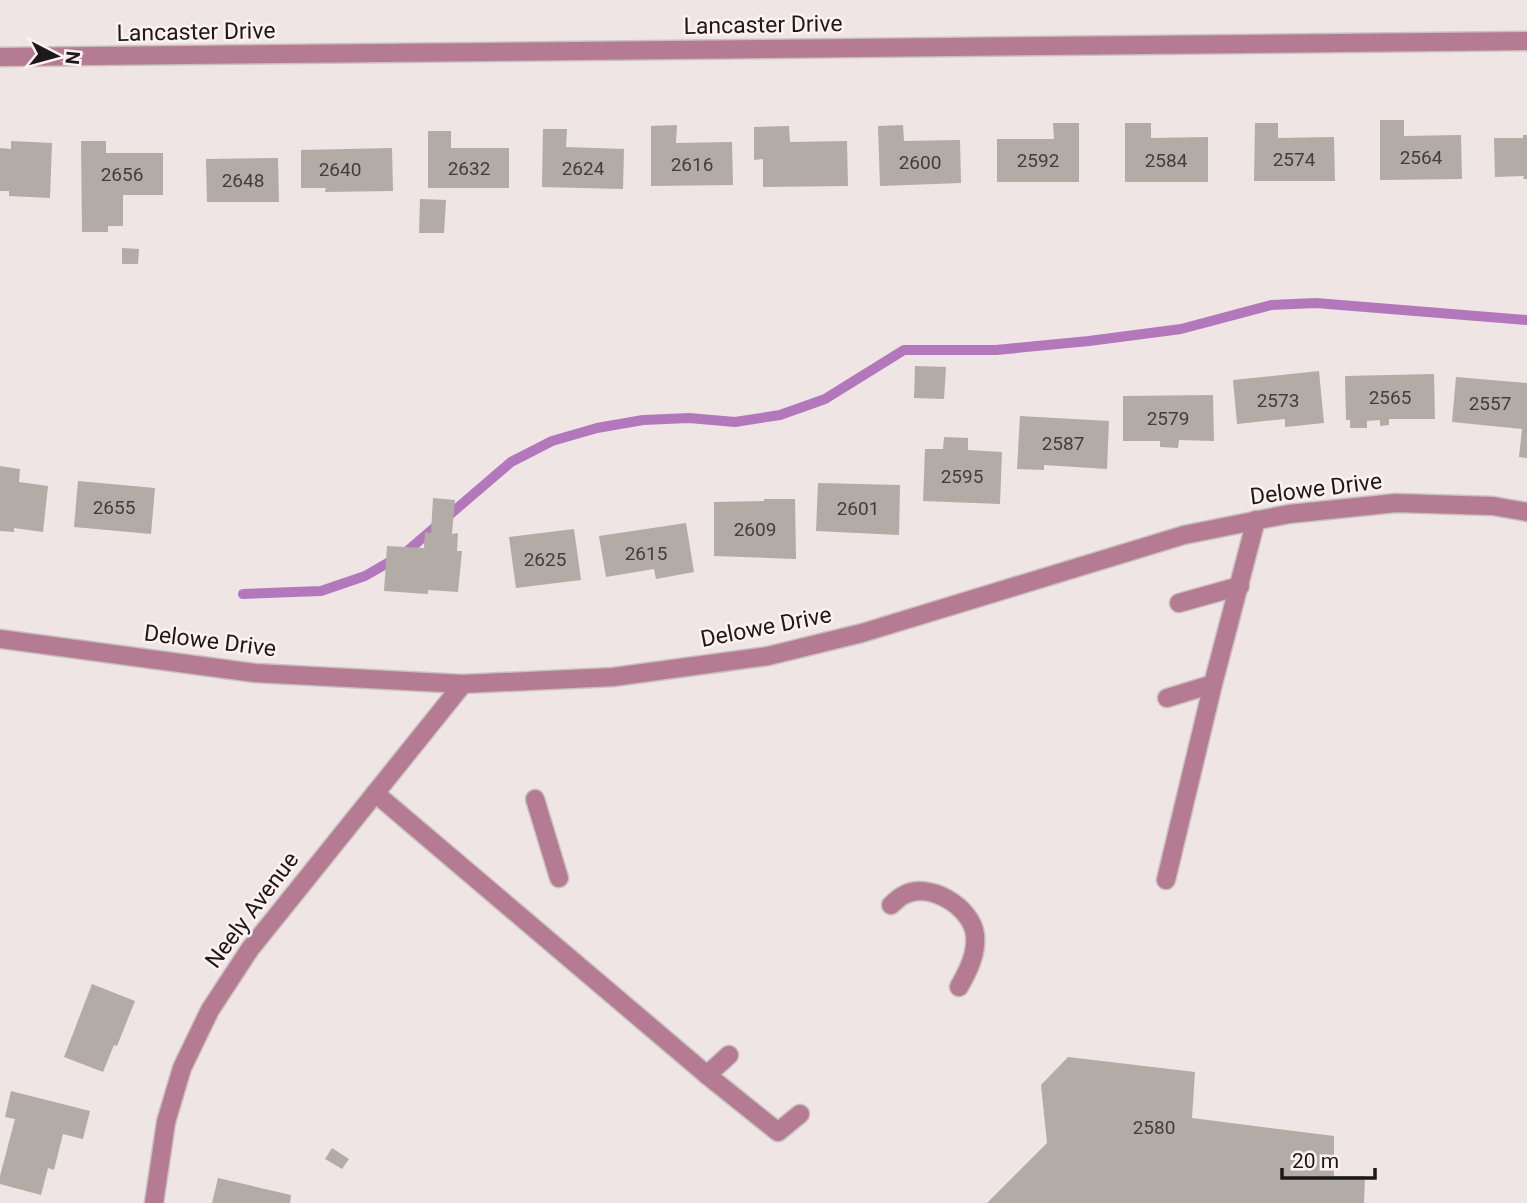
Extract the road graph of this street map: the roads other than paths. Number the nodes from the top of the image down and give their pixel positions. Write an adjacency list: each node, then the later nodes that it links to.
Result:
1 (1527, 41): 2 (street, Lancaster Drive)
2 (0, 57)
3 (1527, 512): 4 (street, Delowe Drive)
4 (1256, 520): 5 (street); 8 (street, Delowe Drive)
5 (1240, 586): 6 (street); 9 (street)
6 (1179, 603)
7 (0, 639): 8 (street, Delowe Drive)
8 (463, 684): 11 (street, Neely Avenue)
9 (1213, 684): 10 (street); 14 (street)
10 (1167, 698)
11 (375, 793): 18 (street); 20 (street, Neely Avenue)
12 (535, 799): 13 (street)
13 (559, 878)
14 (1166, 880)
15 (891, 905): 16 (street)
16 (959, 987)
17 (729, 1055): 18 (street)
18 (707, 1075): 19 (street)
19 (800, 1114)
20 (155, 1203)

